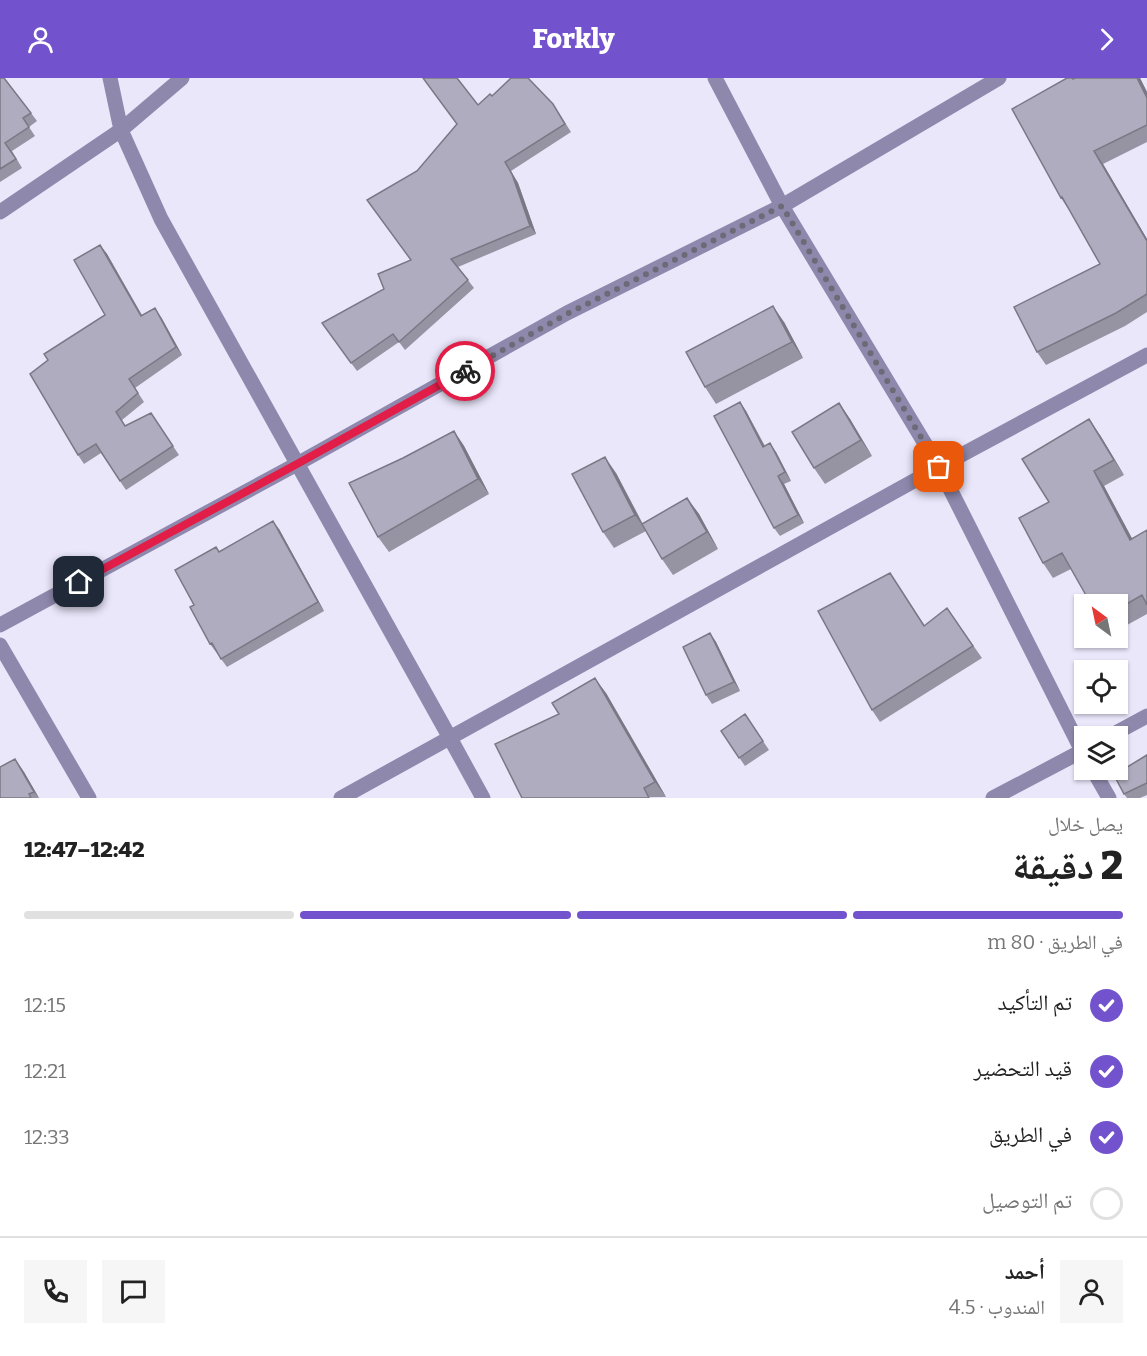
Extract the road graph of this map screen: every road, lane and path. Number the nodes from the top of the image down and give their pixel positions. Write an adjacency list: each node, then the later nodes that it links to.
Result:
1 (110, 78): 5 (street)
2 (182, 78): 5 (street)
3 (715, 78): 6 (street)
4 (999, 78): 6 (street)
5 (122, 130): 7 (street); 9 (street)
6 (782, 206): 9 (street); 10 (street)
7 (0, 212)
8 (1147, 355): 10 (street)
9 (297, 464): 11 (street); 16 (street)
10 (939, 467): 15 (street); 16 (street)
11 (0, 625)
12 (0, 645): 19 (street)
13 (1147, 716): 14 (street)
14 (1128, 726)
15 (1074, 732)
16 (450, 738): 20 (street); 21 (street)
17 (1074, 757): 22 (street)
18 (1099, 780): 23 (street)
19 (89, 798)
20 (341, 798)
21 (483, 798)
22 (993, 798)
23 (1109, 798)

